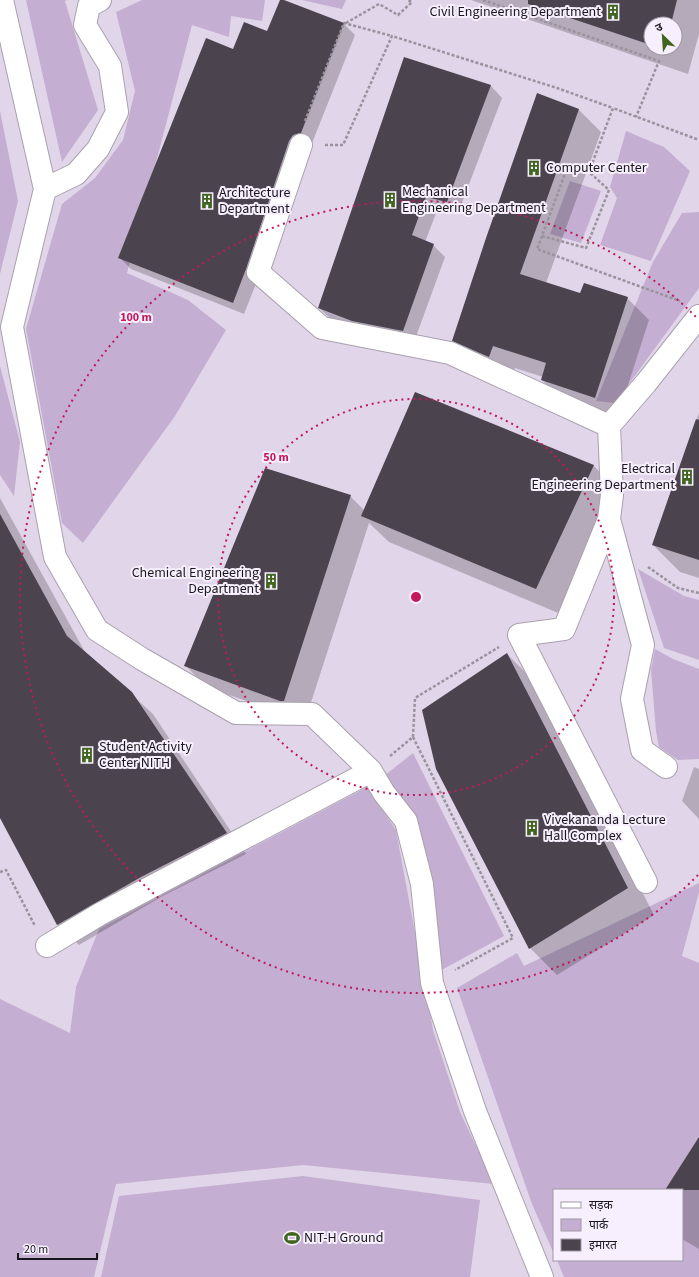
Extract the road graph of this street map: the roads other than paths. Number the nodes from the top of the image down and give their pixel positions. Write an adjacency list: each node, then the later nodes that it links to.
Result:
1 (2, 0): 4 (street)
2 (100, 0): 4 (street)
3 (301, 145): 6 (street)
4 (45, 189): 9 (street)
5 (692, 309): 6 (street)
6 (609, 426): 7 (street)
7 (609, 519): 8 (street); 10 (street)
8 (666, 767)
9 (371, 771): 11 (street); 12 (street)
10 (646, 882)
11 (46, 946)
12 (542, 1277)

